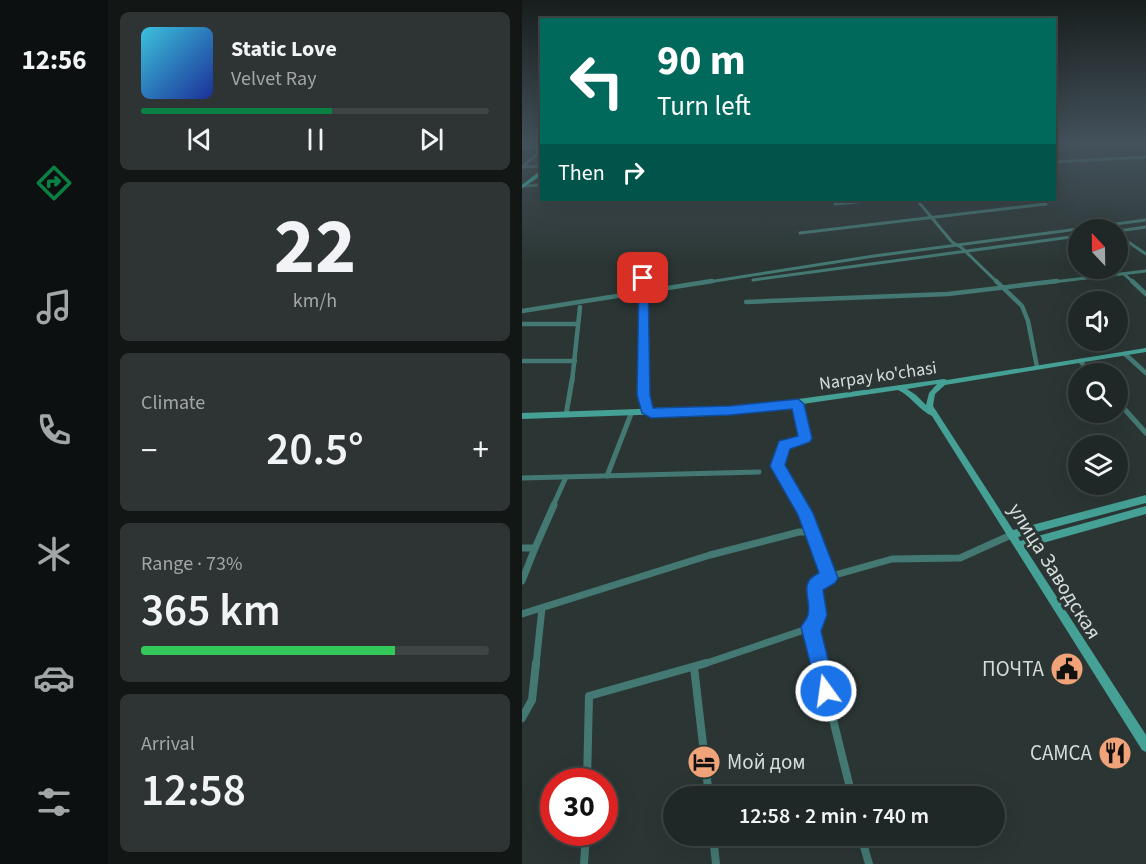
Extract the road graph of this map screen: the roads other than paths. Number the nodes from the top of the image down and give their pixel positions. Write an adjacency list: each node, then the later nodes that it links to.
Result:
1 (867, 201): 3 (street)
2 (917, 201): 5 (street)
3 (835, 204)
4 (1046, 204): 5 (street)
5 (932, 218): 9 (street); 12 (street)
6 (1146, 220): 12 (street)
7 (1146, 227): 8 (street)
8 (1128, 231)
9 (800, 233)
10 (1068, 238): 13 (street)
11 (1128, 240): 14 (street)
12 (956, 244): 13 (street); 22 (street)
13 (966, 252): 20 (street); 21 (street)
14 (1146, 254)
15 (1146, 271): 16 (street)
16 (1128, 273)
17 (643, 278): 22 (street)
18 (1128, 278): 23 (street)
19 (1077, 279): 21 (street)
20 (753, 280)
21 (1003, 287): 24 (street); 34 (street)
22 (644, 292): 26 (street); 40 (street)
23 (1146, 294)
24 (746, 302)
25 (580, 307): 28 (street)
26 (522, 311)
27 (522, 324): 28 (street)
28 (577, 324): 32 (street)
29 (1146, 350): 30 (street, Narpay ko'chasi)
30 (1125, 354): 33 (street, Narpay ko'chasi); 35 (street)
31 (522, 361): 32 (street)
32 (575, 361): 43 (street)
33 (1080, 361): 34 (street, Narpay ko'chasi)
34 (1037, 367): 36 (street, Narpay ko'chasi)
35 (1146, 373)
36 (951, 381): 37 (street, Narpay ko'chasi); 38 (street, Narpay ko'chasi)
37 (889, 389): 39 (street, Narpay ko'chasi); 44 (street, улица Заводская)
38 (932, 393): 44 (street, улица Заводская)
39 (798, 404): 40 (street, Narpay ko'chasi); 53 (street)
40 (651, 413): 42 (street, Narpay ko'chasi)
41 (1128, 413): 46 (street)
42 (631, 414): 43 (street, Narpay ko'chasi); 48 (street)
43 (566, 415): 45 (street, Narpay ko'chasi)
44 (934, 415): 54 (street, улица Заводская)
45 (522, 416)
46 (1146, 433)
47 (759, 472): 48 (street)
48 (607, 476): 49 (street)
49 (566, 477): 50 (street); 57 (street)
50 (522, 478)
51 (1146, 499): 54 (street)
52 (1146, 510): 55 (street)
53 (811, 532): 58 (street); 60 (street)
54 (1011, 535): 55 (street, улица Заводская); 58 (street)
55 (1018, 546): 65 (street, улица Заводская)
56 (522, 548): 57 (street)
57 (535, 548): 59 (street)
58 (829, 578): 62 (street)
59 (522, 581)
60 (542, 608): 61 (street); 64 (street)
61 (522, 614)
62 (810, 627): 63 (street); 68 (street)
63 (694, 666): 66 (street); 67 (street)
64 (522, 718)
65 (1146, 746)
66 (587, 768)
67 (708, 786)
68 (850, 786)
69 (586, 846): 72 (street)
70 (714, 846): 73 (street)
71 (864, 846): 74 (street)
72 (585, 864)
73 (716, 864)
74 (869, 864)

